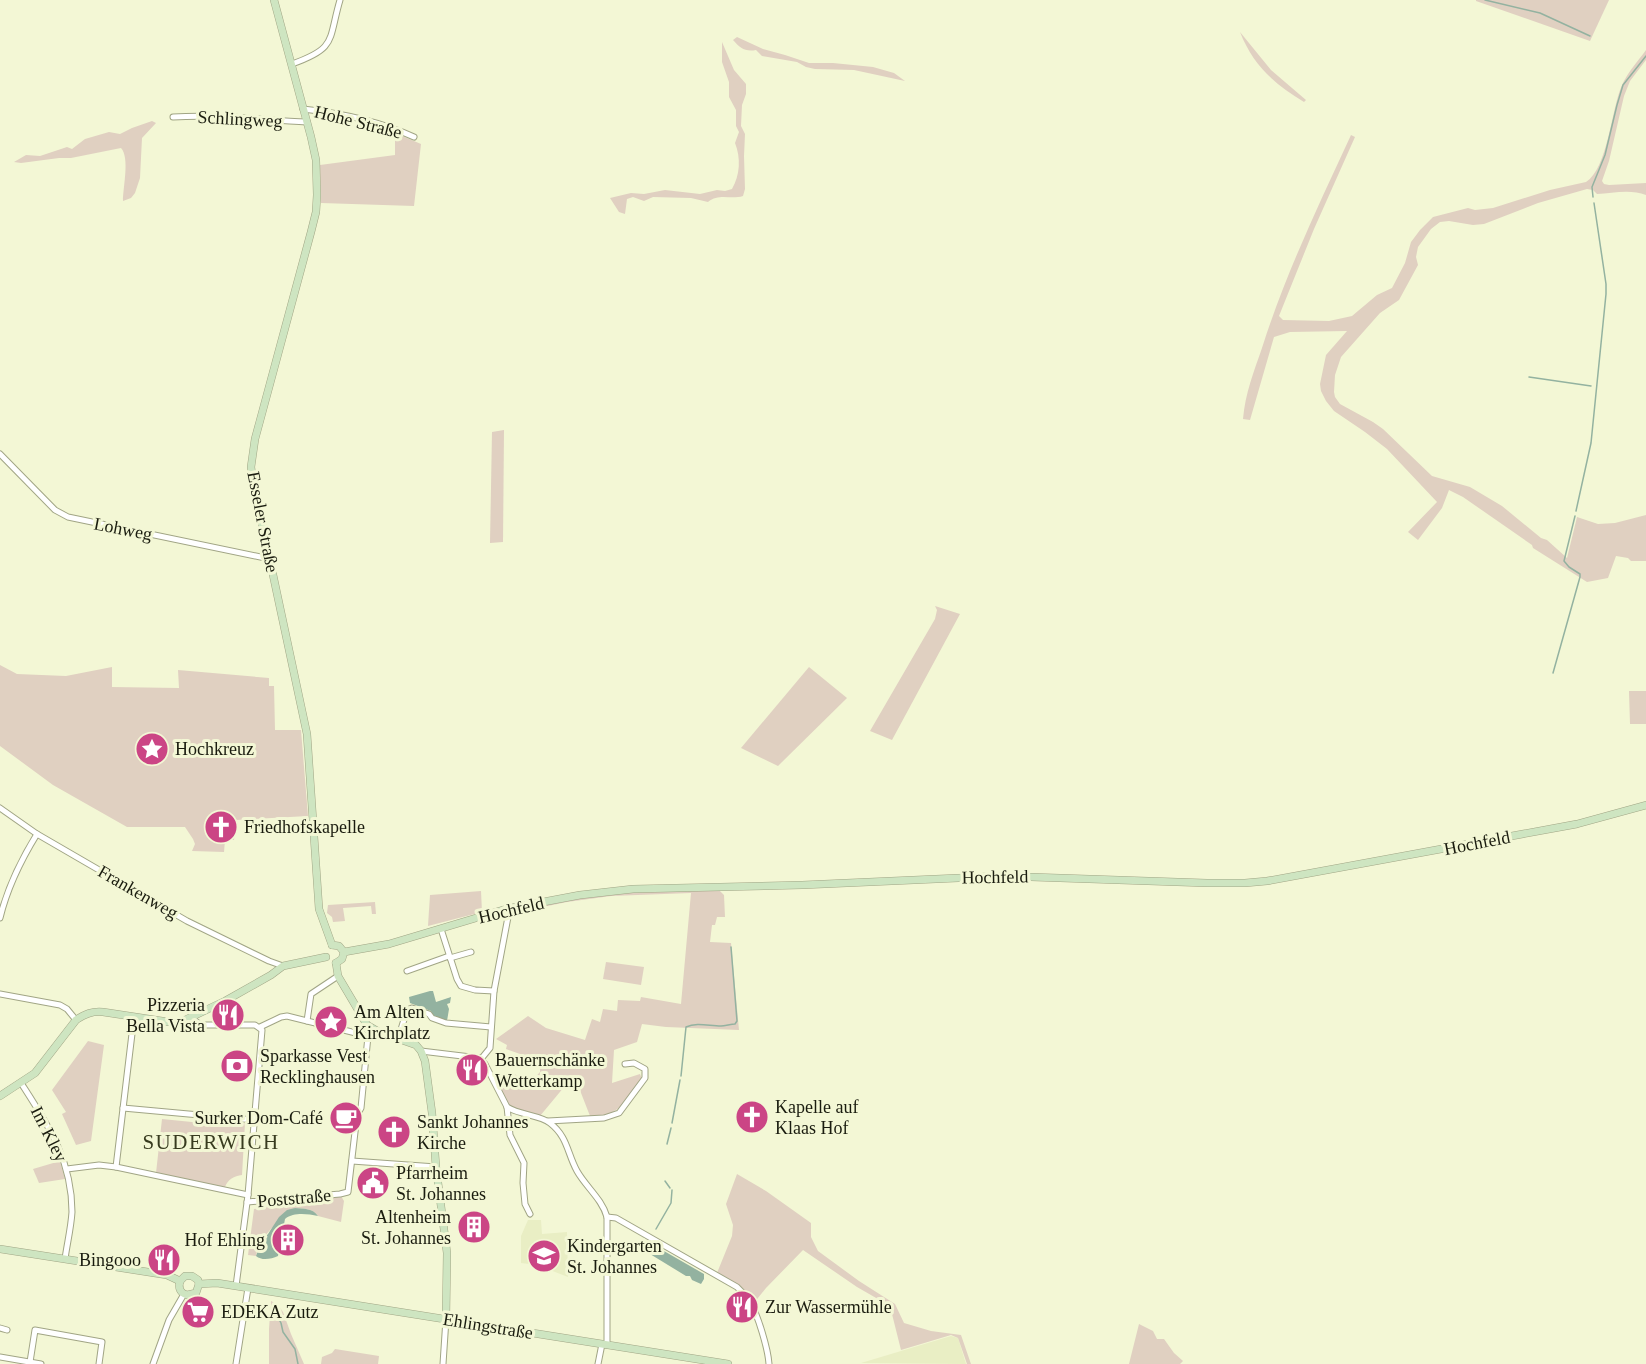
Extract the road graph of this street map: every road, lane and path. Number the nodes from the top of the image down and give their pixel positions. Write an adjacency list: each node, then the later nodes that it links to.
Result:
1 (274, 0): 3 (street, Esseler Straße)
2 (340, 0): 3 (street)
3 (292, 64): 4 (street, Esseler Straße)
4 (303, 109): 6 (street, Esseler Straße); 7 (street, Hohe Straße)
5 (173, 117): 6 (street, Schlingweg)
6 (307, 122): 9 (street, Esseler Straße)
7 (414, 137)
8 (0, 454): 9 (street, Lohweg)
9 (270, 559): 16 (street, Esseler Straße)
10 (1646, 805): 13 (street, Hochfeld)
11 (0, 808): 12 (street, Frankenweg)
12 (37, 834): 14 (street); 22 (street, Frankenweg)
13 (506, 909): 15 (street, Hochfeld); 25 (street)
14 (0, 914)
15 (441, 928): 17 (street, Hochfeld); 20 (street)
16 (332, 945): 17 (street); 19 (street)
17 (344, 952): 21 (street)
18 (471, 952): 20 (street)
19 (326, 957): 21 (street); 22 (street)
20 (450, 957): 23 (street); 25 (street)
21 (336, 963): 24 (street)
22 (283, 966): 28 (street)
23 (407, 971)
24 (339, 976): 30 (street); 33 (street)
25 (494, 991): 31 (street)
26 (0, 994): 29 (street)
27 (134, 1017): 28 (street); 29 (street); 42 (street)
28 (191, 1018): 32 (street)
29 (76, 1020): 39 (street)
30 (307, 1021): 32 (street); 34 (street)
31 (491, 1027): 35 (street); 37 (street)
32 (260, 1028): 43 (street)
33 (371, 1028): 34 (street); 35 (street)
34 (368, 1036): 45 (street)
35 (398, 1039): 36 (street)
36 (421, 1051): 37 (street); 47 (street)
37 (481, 1059): 41 (street)
38 (625, 1064): 44 (street)
39 (21, 1083): 40 (street); 48 (street, Im Kley)
40 (0, 1096)
41 (507, 1107): 44 (street); 51 (street)
42 (123, 1108): 43 (street); 46 (street)
43 (254, 1120): 49 (street)
44 (549, 1121): 52 (street)
45 (352, 1161): 47 (street); 50 (street, Poststraße)
46 (116, 1167): 48 (street); 49 (street)
47 (436, 1167): 60 (street)
48 (67, 1169): 54 (street, Im Kley)
49 (248, 1195): 50 (street)
50 (247, 1202): 57 (street)
51 (530, 1214)
52 (607, 1217): 63 (street); 73 (street)
53 (0, 1249): 54 (street, Ehlingstraße)
54 (65, 1259): 55 (street, Ehlingstraße)
55 (180, 1281): 56 (street, Ehlingstraße); 59 (street)
56 (199, 1284): 57 (street, Ehlingstraße); 59 (street)
57 (236, 1286): 58 (street, Ehlingstraße)
58 (248, 1288): 60 (street, Ehlingstraße); 69 (street)
59 (184, 1294): 68 (street)
60 (446, 1319): 63 (street, Ehlingstraße); 70 (street)
61 (0, 1328): 62 (street)
62 (7, 1329)
63 (604, 1345): 71 (street); 72 (street, Ehlingstraße)
64 (0, 1357): 65 (street)
65 (30, 1362): 66 (street); 67 (street)
66 (41, 1364)
67 (99, 1364)
68 (153, 1364)
69 (236, 1364)
70 (443, 1364)
71 (598, 1364)
72 (728, 1364)
73 (769, 1364)

